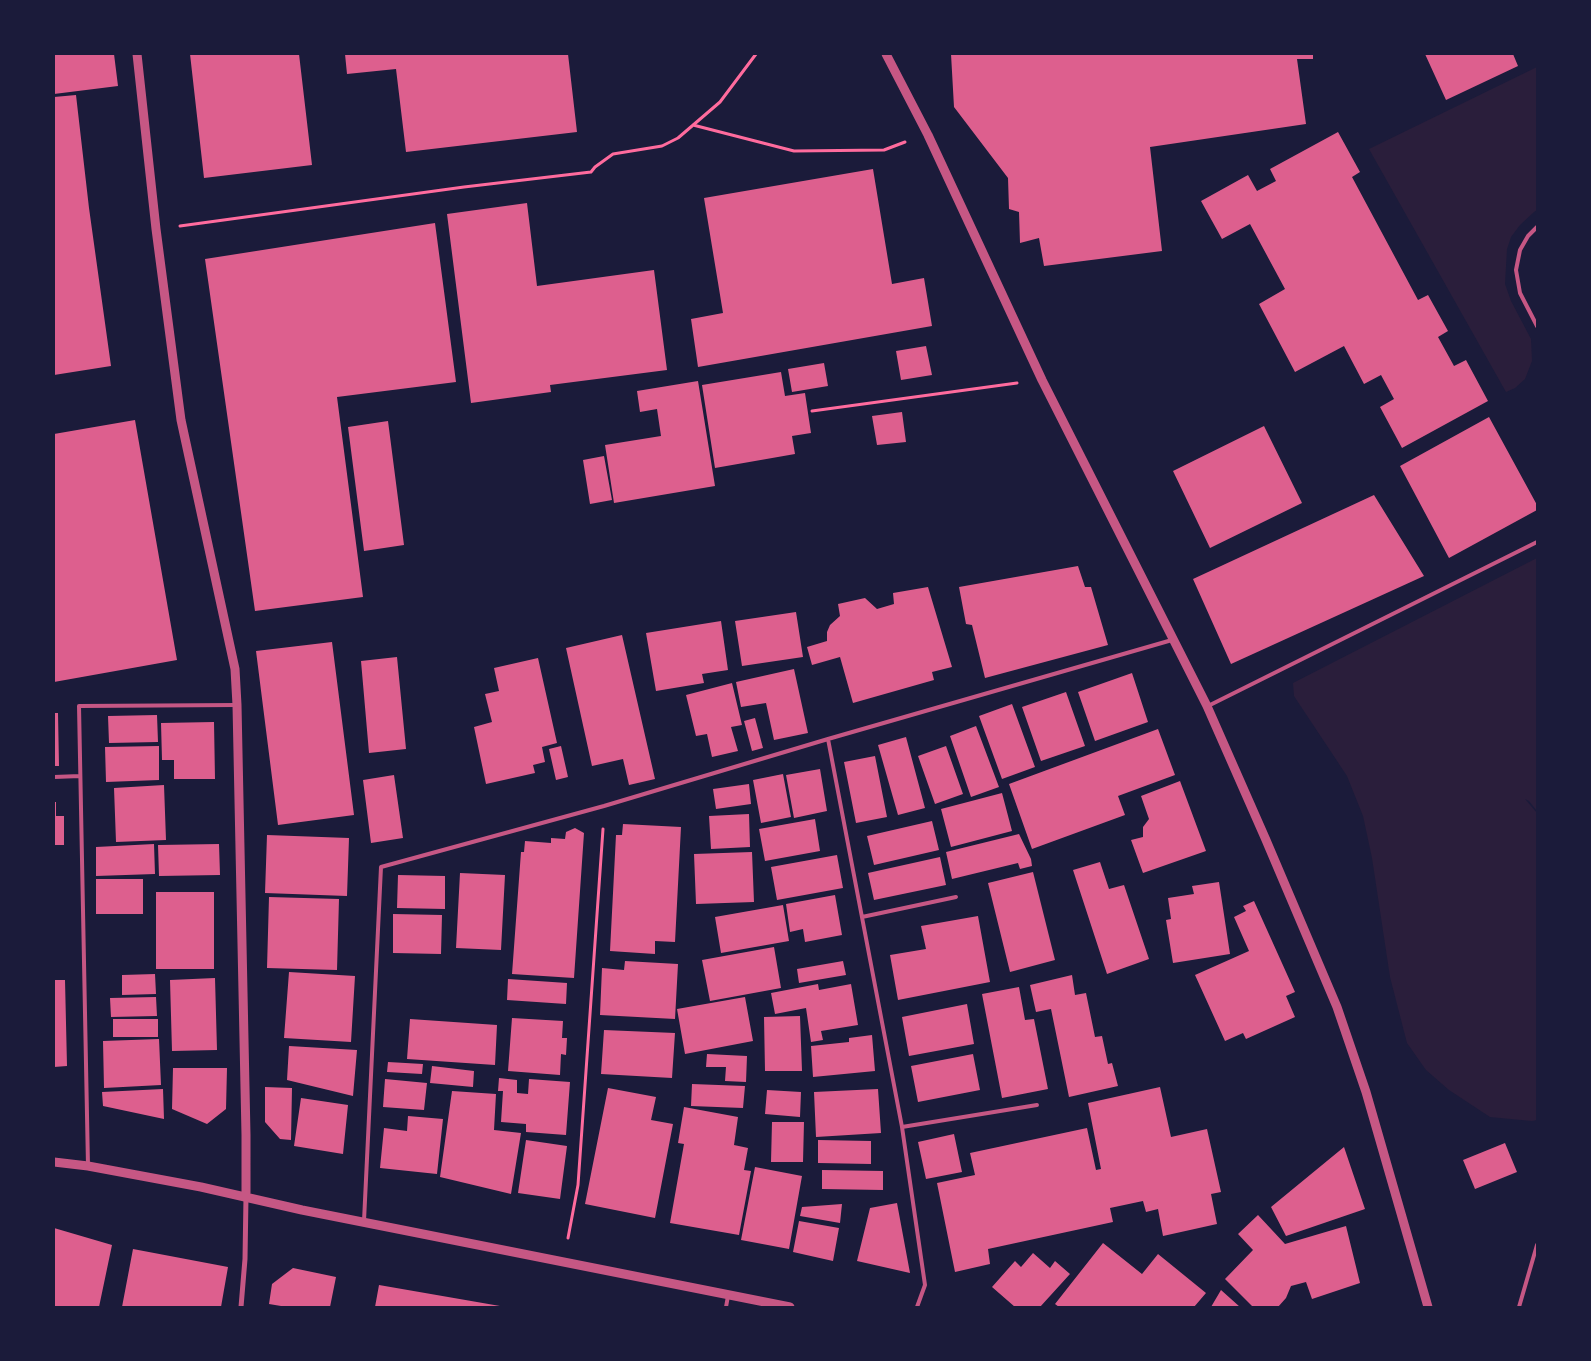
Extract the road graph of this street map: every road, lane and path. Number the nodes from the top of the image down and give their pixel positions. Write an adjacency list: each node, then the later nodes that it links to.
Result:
1 (137, 54): 7 (street)
2 (756, 54): 4 (path)
3 (886, 54): 9 (street)
4 (693, 125): 5 (path); 7 (path)
5 (907, 141)
6 (1537, 227): 8 (lane)
7 (156, 229): 13 (street)
8 (1537, 326)
9 (1042, 380): 10 (path); 12 (street)
10 (812, 411)
11 (1537, 542): 14 (lane)
12 (1174, 639): 14 (street); 15 (lane)
13 (237, 705): 16 (lane); 25 (street)
14 (1207, 706): 34 (street)
15 (828, 739): 18 (lane); 20 (lane)
16 (80, 776): 17 (lane); 24 (lane)
17 (54, 777)
18 (604, 806): 26 (lane); 28 (path)
19 (956, 896): 20 (lane)
20 (862, 917): 22 (lane)
21 (1037, 1104): 22 (lane)
22 (902, 1127): 33 (lane)
23 (54, 1162): 24 (street)
24 (88, 1166): 25 (street)
25 (246, 1197): 26 (street); 30 (street)
26 (364, 1221): 28 (street)
27 (1537, 1245): 35 (lane)
28 (563, 1262): 29 (street)
29 (728, 1296): 31 (lane); 32 (street)
30 (241, 1307)
31 (726, 1307)
32 (790, 1307)
33 (917, 1307)
34 (1428, 1307)
35 (1519, 1307)

